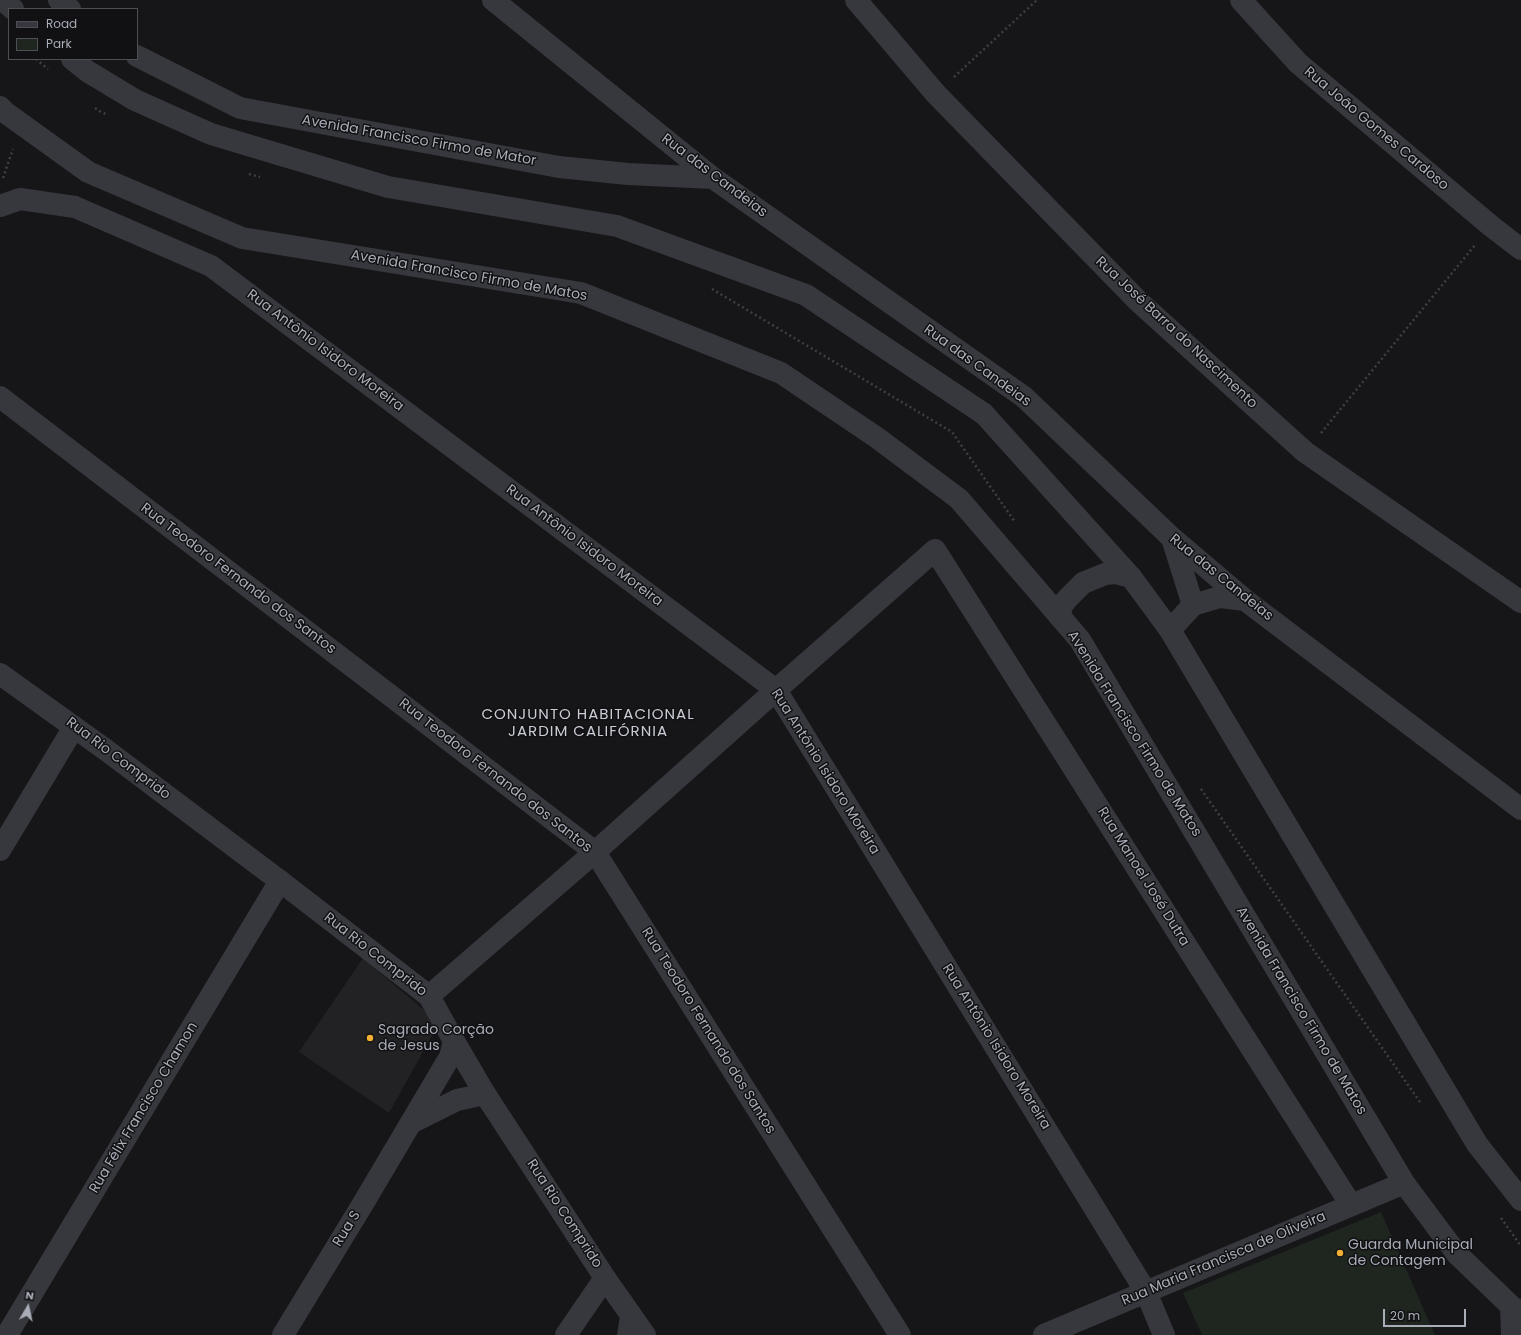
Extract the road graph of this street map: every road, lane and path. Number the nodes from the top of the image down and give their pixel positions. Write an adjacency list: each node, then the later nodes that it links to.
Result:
1 (3, 0): 7 (street)
2 (59, 0): 8 (street)
3 (493, 0): 20 (street, Rua das Candeias)
4 (856, 0): 13 (street, Rua José Barra do Nascimento)
5 (1037, 0): 13 (path)
6 (1241, 0): 23 (street, Rua João Gomes Cardoso)
7 (12, 8)
8 (69, 8)
9 (138, 57): 20 (street, Avenida Francisco Firmo de Mator)
10 (37, 60): 12 (path)
11 (73, 60): 30 (street)
12 (54, 74)
13 (936, 94): 27 (street, Rua José Barra do Nascimento)
14 (0, 107): 34 (street, Avenida Francisco Firmo de Matos)
15 (95, 108): 16 (path)
16 (108, 115)
17 (8, 162): 21 (path)
18 (247, 173): 19 (path)
19 (262, 178)
20 (713, 178): 29 (street, Rua das Candeias)
21 (2, 181)
22 (0, 206): 37 (street, Rua Antônio Isidoro Moreira)
23 (1491, 226): 24 (street, Rua João Gomes Cardoso); 27 (path)
24 (1521, 249)
25 (708, 287): 28 (path)
26 (0, 397): 42 (street, Rua Teodoro Fernando dos Santos)
27 (1305, 452): 32 (street, Rua José Barra do Nascimento)
28 (1019, 528)
29 (1172, 538): 31 (street, Rua das Candeias); 33 (street)
30 (1131, 577): 34 (street); 35 (street)
31 (1245, 600): 33 (street); 40 (street, Rua das Candeias)
32 (1521, 602)
33 (1192, 605): 35 (street)
34 (1059, 616): 49 (street, Avenida Francisco Firmo de Matos)
35 (1170, 630): 50 (street)
36 (0, 674): 38 (street, Rua Rio Comprido)
37 (776, 690): 42 (street); 51 (street, Rua Manoel José Dutra); 55 (street, Rua Antônio Isidoro Moreira)
38 (74, 727): 41 (street); 43 (street, Rua Rio Comprido)
39 (1198, 786): 47 (path)
40 (1521, 809)
41 (0, 850)
42 (595, 852): 44 (street); 62 (street, Rua Teodoro Fernando dos Santos)
43 (280, 882): 44 (street, Rua Rio Comprido); 58 (street, Rua Félix Francisco Chamon)
44 (429, 996): 45 (street, Rua Rio Comprido)
45 (454, 1041): 46 (street, Rua Rio Comprido); 48 (street, Rua S)
46 (485, 1094): 48 (street); 54 (street, Rua Rio Comprido)
47 (1421, 1104)
48 (411, 1123): 59 (street, Rua S)
49 (1404, 1183): 51 (street, Rua Maria Francisca de Oliveira); 56 (street, Avenida Francisco Firmo de Matos)
50 (1521, 1200)
51 (1351, 1205): 55 (street, Rua Maria Francisca de Oliveira)
52 (1498, 1214): 53 (path)
53 (1521, 1246)
54 (605, 1278): 57 (street, Rua Rio Comprido); 60 (street)
55 (1146, 1292): 63 (street, Rua Maria Francisca de Oliveira); 64 (street, Rua Antônio Isidoro Moreira)
56 (1516, 1309): 65 (street)
57 (630, 1326): 61 (street, Rua Rio Comprido)
58 (7, 1335)
59 (283, 1335)
60 (566, 1335)
61 (644, 1335)
62 (900, 1335)
63 (1044, 1335)
64 (1164, 1335)
65 (1512, 1335)

